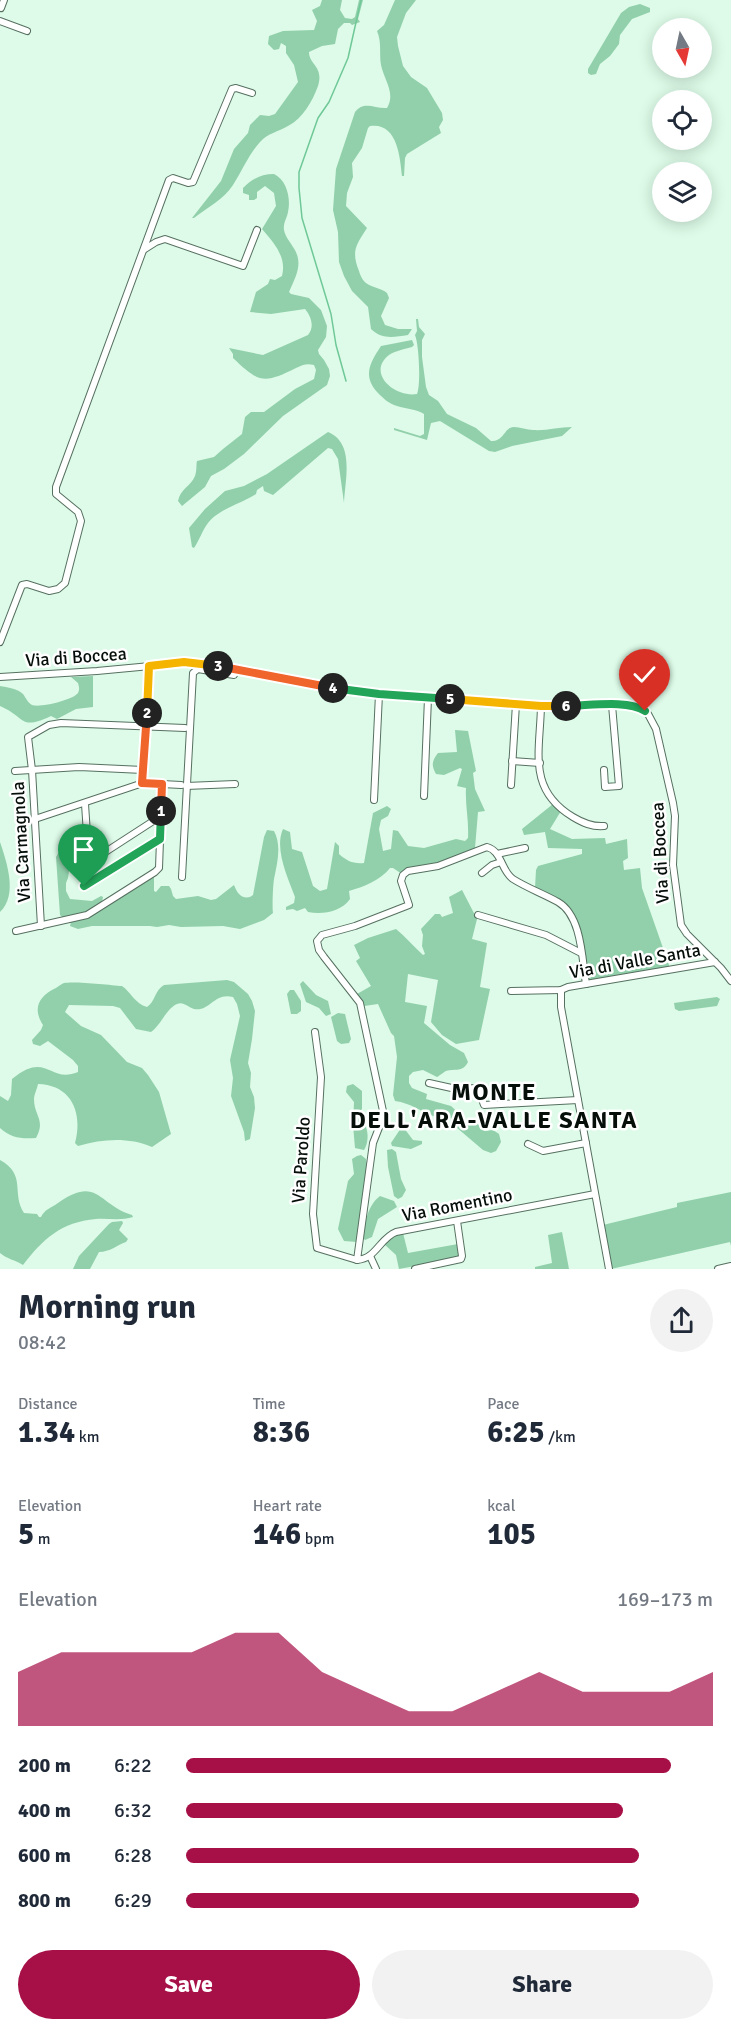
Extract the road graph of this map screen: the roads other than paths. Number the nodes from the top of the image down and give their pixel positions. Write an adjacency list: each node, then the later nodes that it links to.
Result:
1 (4, 0): 2 (street)
2 (0, 9)
3 (0, 21): 4 (street)
4 (27, 32)
5 (252, 93): 7 (street)
6 (257, 230): 7 (street)
7 (144, 250): 8 (street)
8 (0, 642)
9 (149, 666): 10 (street, Via di Boccea); 11 (street, Via di Boccea); 17 (street)
10 (236, 669): 12 (street, Via di Boccea); 29 (street)
11 (0, 677)
12 (379, 694): 13 (street, Via di Boccea); 31 (street)
13 (428, 698): 14 (street, Via di Boccea); 30 (street)
14 (516, 704): 16 (street, Via di Boccea); 19 (street)
15 (612, 705): 16 (street, Via di Boccea); 23 (street); 49 (street, Via di Boccea)
16 (541, 706): 20 (street)
17 (146, 726): 18 (street, Via Carmagnola); 21 (street, Via Carmagnola); 22 (street)
18 (185, 728)
19 (512, 761): 20 (street); 28 (street)
20 (540, 763): 35 (street)
21 (32, 770): 22 (street); 24 (street); 34 (street, Via Carmagnola)
22 (143, 770): 25 (street)
23 (604, 770)
24 (15, 771)
25 (142, 783): 26 (street); 32 (street)
26 (162, 784): 29 (street); 33 (street)
27 (235, 784): 29 (street)
28 (511, 785)
29 (184, 786): 43 (street)
30 (424, 796)
31 (374, 800)
32 (85, 804): 34 (street); 36 (street)
33 (161, 816): 37 (street); 40 (street)
34 (35, 819): 46 (street, Via Carmagnola)
35 (604, 826)
36 (87, 834)
37 (160, 839): 44 (street); 46 (street)
38 (525, 848): 39 (street)
39 (497, 854): 41 (street); 62 (street)
40 (90, 862)
41 (501, 862): 42 (street); 48 (street)
42 (482, 873)
43 (182, 877)
44 (84, 886)
45 (478, 915): 48 (street)
46 (41, 926): 47 (street)
47 (16, 932)
48 (581, 954): 51 (street)
49 (715, 962): 50 (street, Via di Boccea); 51 (street, Via di Valle Santa)
50 (731, 981)
51 (586, 984): 52 (street, Via di Valle Santa)
52 (561, 990): 53 (street, Via di Valle Santa); 56 (street)
53 (511, 991)
54 (315, 1032): 62 (street, Via Paroldo)
55 (429, 1083): 56 (street)
56 (578, 1100): 57 (street)
57 (586, 1143): 58 (street); 59 (street)
58 (528, 1144)
59 (595, 1194): 60 (street, Via Romentino); 66 (street)
60 (457, 1221): 61 (street, Via Romentino); 65 (street)
61 (370, 1256): 62 (street, Via Romentino); 64 (street)
62 (357, 1260)
63 (731, 1266): 67 (street)
64 (376, 1269)
65 (415, 1269)
66 (609, 1269)
67 (718, 1269)

